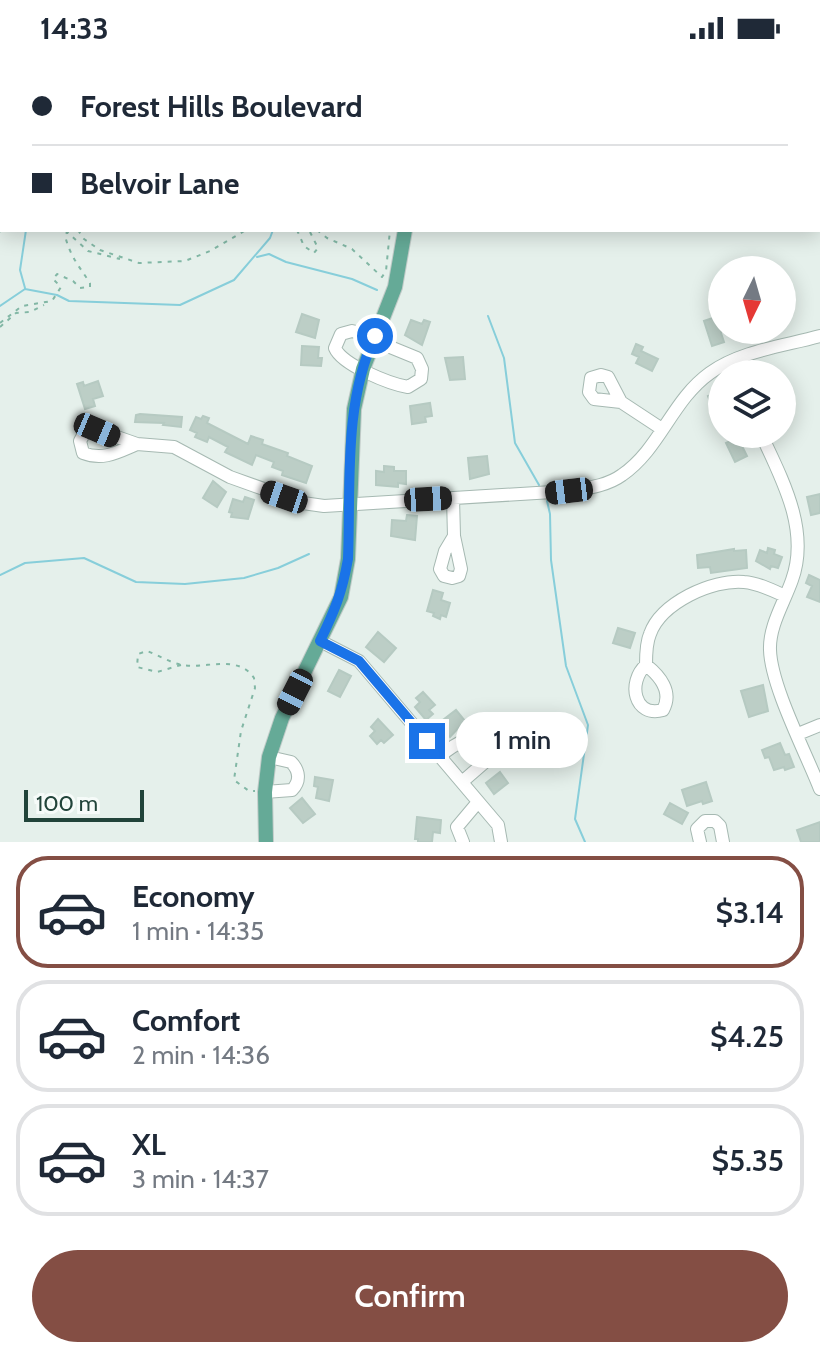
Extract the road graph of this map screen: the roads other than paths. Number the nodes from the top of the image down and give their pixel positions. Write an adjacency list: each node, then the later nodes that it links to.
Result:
1 (405, 232): 3 (main road)
2 (820, 336): 4 (street)
3 (374, 338): 5 (main road); 5 (street); 5 (street)
4 (731, 360)
5 (363, 369): 12 (main road)
6 (708, 374): 8 (street)
7 (621, 402): 8 (street)
8 (662, 429): 11 (street)
9 (137, 444): 12 (street)
10 (768, 448): 14 (street)
11 (453, 498): 12 (street); 13 (street)
12 (351, 503): 15 (main road)
13 (454, 536)
14 (785, 596): 16 (street); 18 (street)
15 (320, 641): 19 (street); 20 (main road)
16 (646, 665)
17 (820, 725): 18 (street)
18 (798, 734): 22 (street)
19 (439, 756): 21 (street); 21 (street)
20 (269, 757): 23 (main road); 23 (street)
21 (462, 782): 24 (street)
22 (820, 789)
23 (265, 792): 25 (main road)
24 (478, 802): 26 (street); 27 (street)
25 (266, 842)
26 (463, 842)
27 (501, 842)
28 (700, 842): 29 (street)
29 (723, 842)

